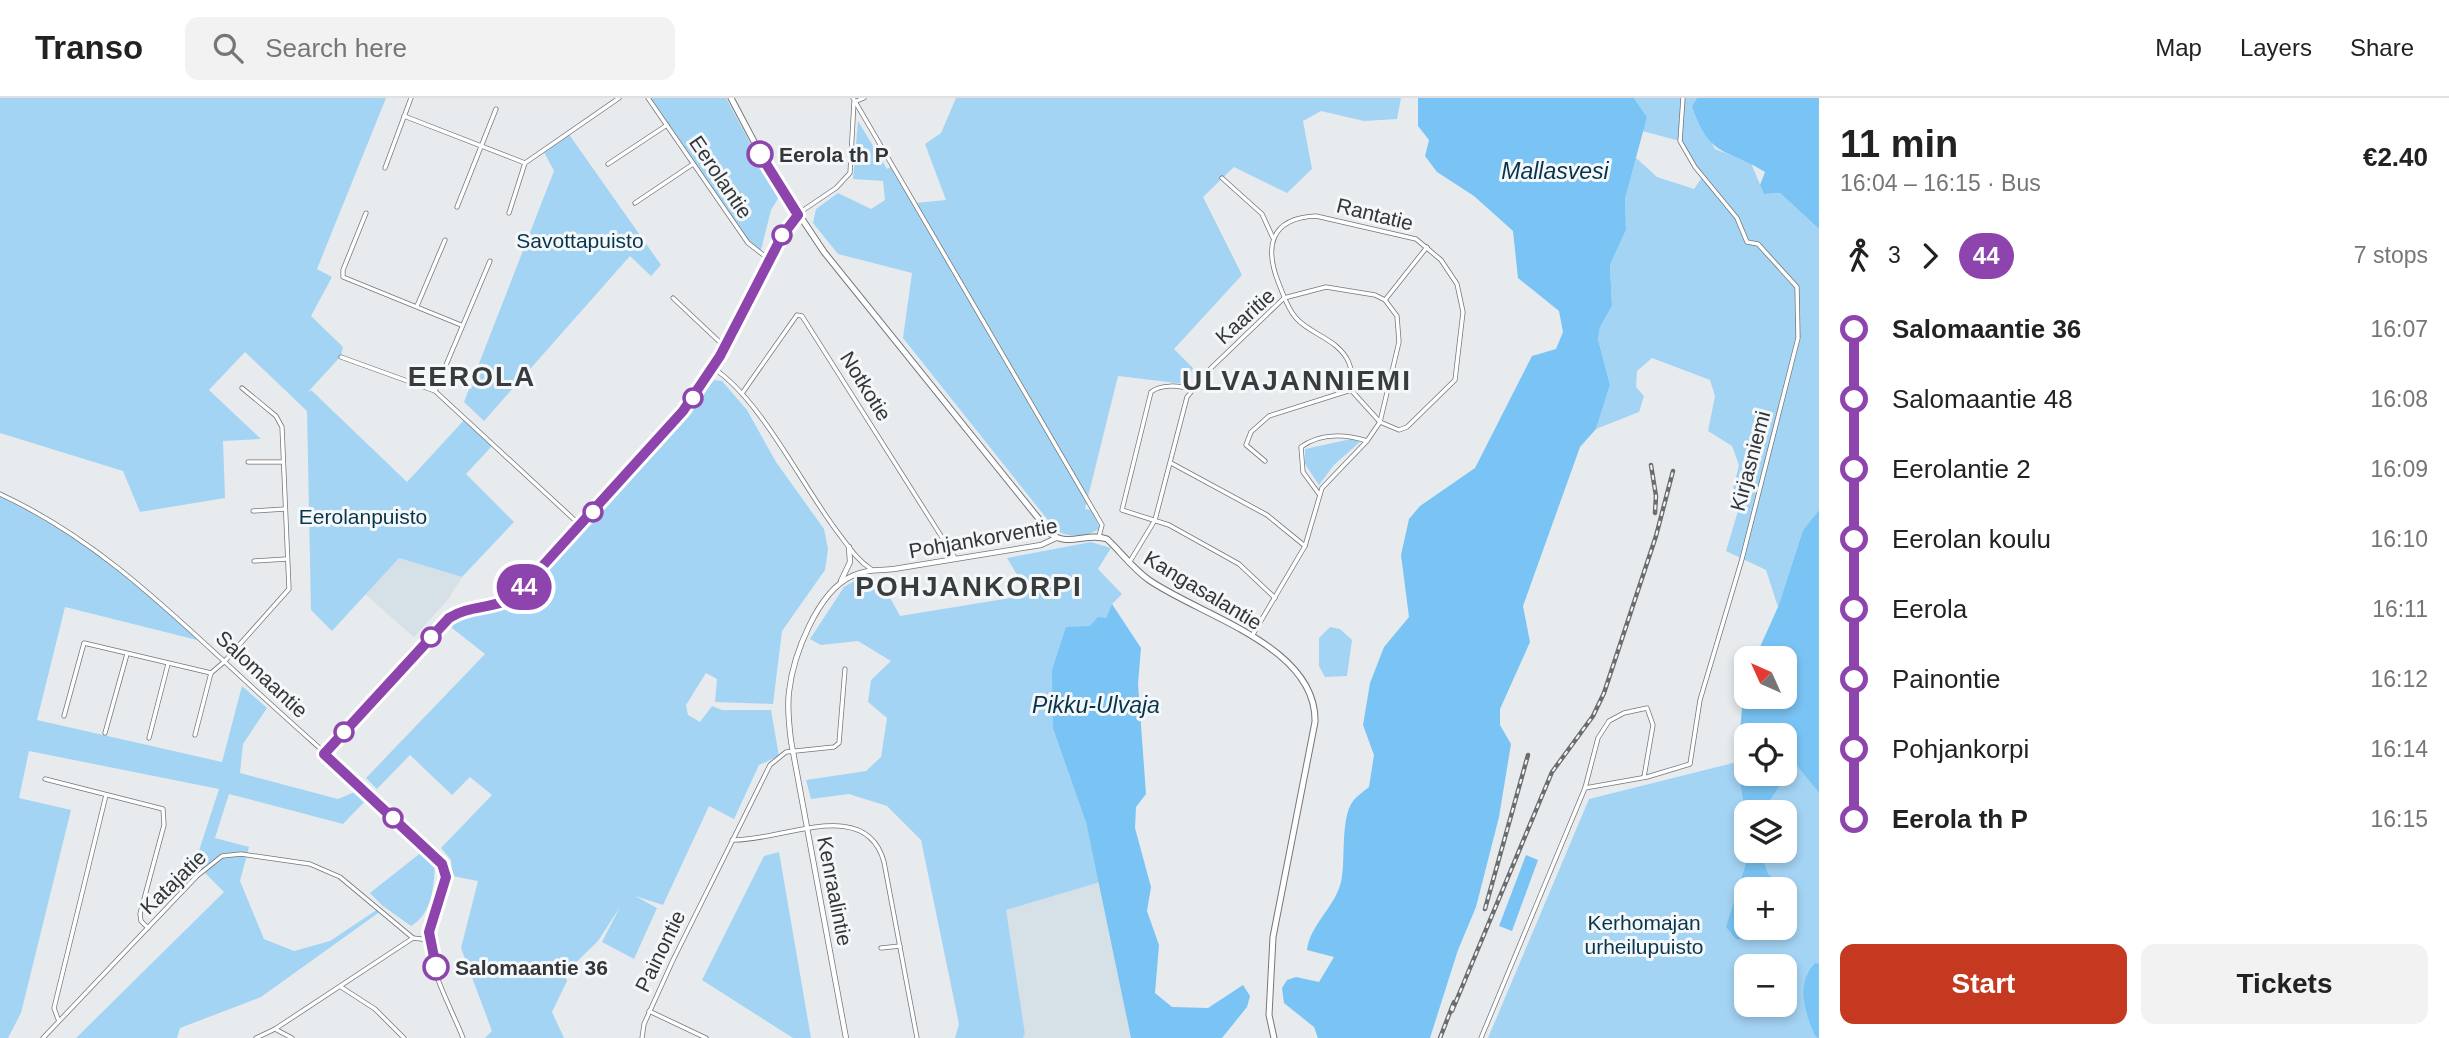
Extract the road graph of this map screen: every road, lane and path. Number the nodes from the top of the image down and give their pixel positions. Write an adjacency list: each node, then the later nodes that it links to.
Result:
1 (411, 98): 9 (street)
2 (619, 98): 12 (street)
3 (648, 98): 10 (street, Eerolantie)
4 (731, 98): 21 (main road)
5 (864, 98): 7 (street)
6 (1683, 98): 75 (street, Kirjasniemi)
7 (853, 100): 21 (street); 52 (street)
8 (496, 109): 11 (street)
9 (404, 116): 11 (street); 15 (street)
10 (667, 125): 13 (street); 14 (street, Eerolantie)
11 (482, 145): 12 (street); 18 (street)
12 (525, 163): 20 (street)
13 (608, 164)
14 (693, 164): 17 (street); 25 (street, Eerolantie)
15 (385, 167)
16 (1223, 178): 22 (street)
17 (635, 203)
18 (457, 207)
19 (366, 213): 30 (street)
20 (509, 213)
21 (798, 215): 25 (street); 53 (main road)
22 (1273, 239): 24 (street, Rantatie); 28 (street)
23 (445, 240): 30 (street)
24 (1427, 247): 29 (street); 40 (street, Rantatie)
25 (770, 260): 32 (street)
26 (490, 261): 31 (street)
27 (673, 298): 32 (street)
28 (1284, 298): 29 (street, Kaaritie); 36 (street, Kaaritie); 37 (street)
29 (1385, 300): 40 (street)
30 (417, 307): 31 (street)
31 (461, 325): 38 (street)
32 (725, 347): 34 (street)
33 (341, 357): 38 (street)
34 (713, 368): 39 (street); 51 (street)
35 (242, 388): 44 (street)
36 (1191, 390): 45 (street, Kaaritie); 50 (street)
37 (1351, 390): 40 (street); 42 (street)
38 (435, 391): 51 (street)
39 (743, 392): 55 (street); 57 (street, Notkotie)
40 (1380, 422): 41 (street)
41 (1367, 441): 47 (street); 47 (street)
42 (1265, 461)
43 (248, 462): 44 (street)
44 (282, 462): 48 (street)
45 (1170, 462): 50 (street, Kaaritie); 54 (street)
46 (0, 494): 65 (street, Salomaantie)
47 (1319, 494): 54 (street)
48 (285, 509): 49 (street); 56 (street)
49 (253, 511)
50 (1155, 520): 59 (street, Kaaritie); 62 (street)
51 (580, 525): 74 (street)
52 (1099, 536): 53 (main road, Pohjankorventie); 59 (main road, Kangasalantie)
53 (1056, 538): 57 (street, Pohjankorventie)
54 (1306, 546): 62 (street)
55 (849, 547): 60 (street); 61 (street)
56 (288, 558): 58 (street); 65 (street)
57 (955, 558): 60 (street, Pohjankorventie)
58 (254, 561)
59 (1129, 563): 63 (main road, Kangasalantie)
60 (871, 569): 61 (street)
61 (840, 582): 73 (street)
62 (1275, 598): 63 (street)
63 (1252, 636): 99 (main road, Kangasalantie)
64 (127, 653): 66 (street); 69 (street); 70 (street)
65 (224, 662): 68 (street); 74 (street, Salomaantie)
66 (168, 664): 68 (street); 72 (street)
67 (845, 669): 73 (street)
68 (211, 673): 71 (street)
69 (64, 716)
70 (105, 733)
71 (195, 736)
72 (149, 738)
73 (793, 751): 79 (street, Kenraalintie); 80 (street, Painontie)
74 (324, 754): 83 (street, Salomaantie)
75 (1644, 777): 77 (street, Kirjasniemi); 77 (street)
76 (45, 779): 78 (street)
77 (1586, 788): 100 (street)
78 (106, 794): 81 (street); 88 (street)
79 (808, 831): 80 (street); 84 (street); 97 (street, Kenraalintie)
80 (731, 840): 87 (street, Painontie)
81 (148, 928): 82 (street, Katajatie); 88 (street, Katajatie)
82 (413, 938): 83 (street); 86 (street)
83 (429, 940): 95 (street, Salomaantie)
84 (900, 946): 85 (street); 98 (street)
85 (881, 948)
86 (341, 987): 89 (street); 94 (street)
87 (649, 1011): 90 (street); 96 (street, Painontie)
88 (58, 1018): 91 (street, Katajatie)
89 (275, 1029): 92 (street); 93 (street)
90 (704, 1037)
91 (43, 1038)
92 (256, 1038)
93 (292, 1038)
94 (404, 1038)
95 (463, 1038)
96 (642, 1038)
97 (846, 1038)
98 (917, 1038)
99 (1274, 1038)
100 (1481, 1038)

